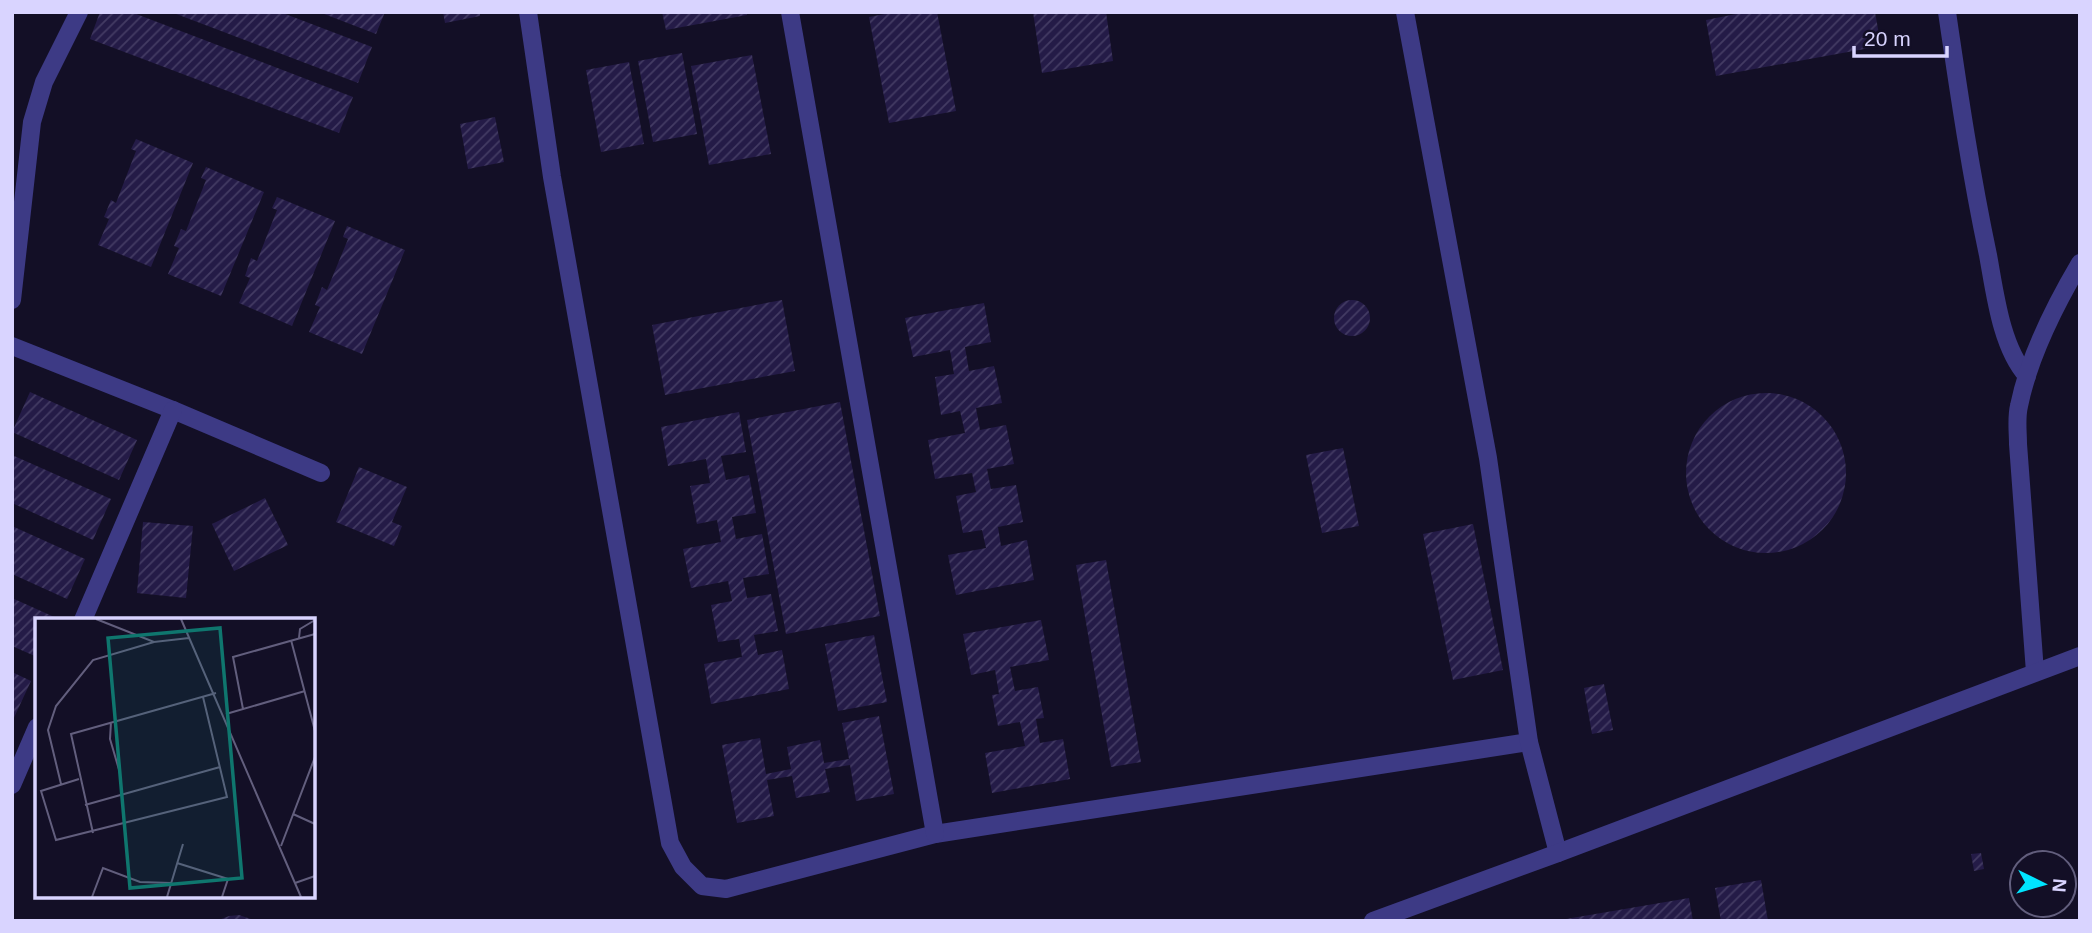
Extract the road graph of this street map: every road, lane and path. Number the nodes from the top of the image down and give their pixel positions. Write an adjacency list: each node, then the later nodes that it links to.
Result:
1 (79, 12): 7 (street)
2 (528, 12): 18 (street)
3 (790, 12): 18 (street)
4 (1405, 12): 16 (street)
5 (1947, 12): 9 (street)
6 (2080, 262): 9 (street)
7 (12, 300)
8 (12, 346): 10 (street)
9 (2027, 376): 14 (street)
10 (173, 411): 11 (street); 12 (street)
11 (321, 473)
12 (84, 618)
13 (2080, 656): 14 (street)
14 (2035, 672): 19 (street)
15 (35, 732): 17 (street)
16 (1529, 742): 18 (street); 19 (street)
17 (12, 785)
18 (935, 834)
19 (1558, 853): 20 (street)
20 (1376, 920)

